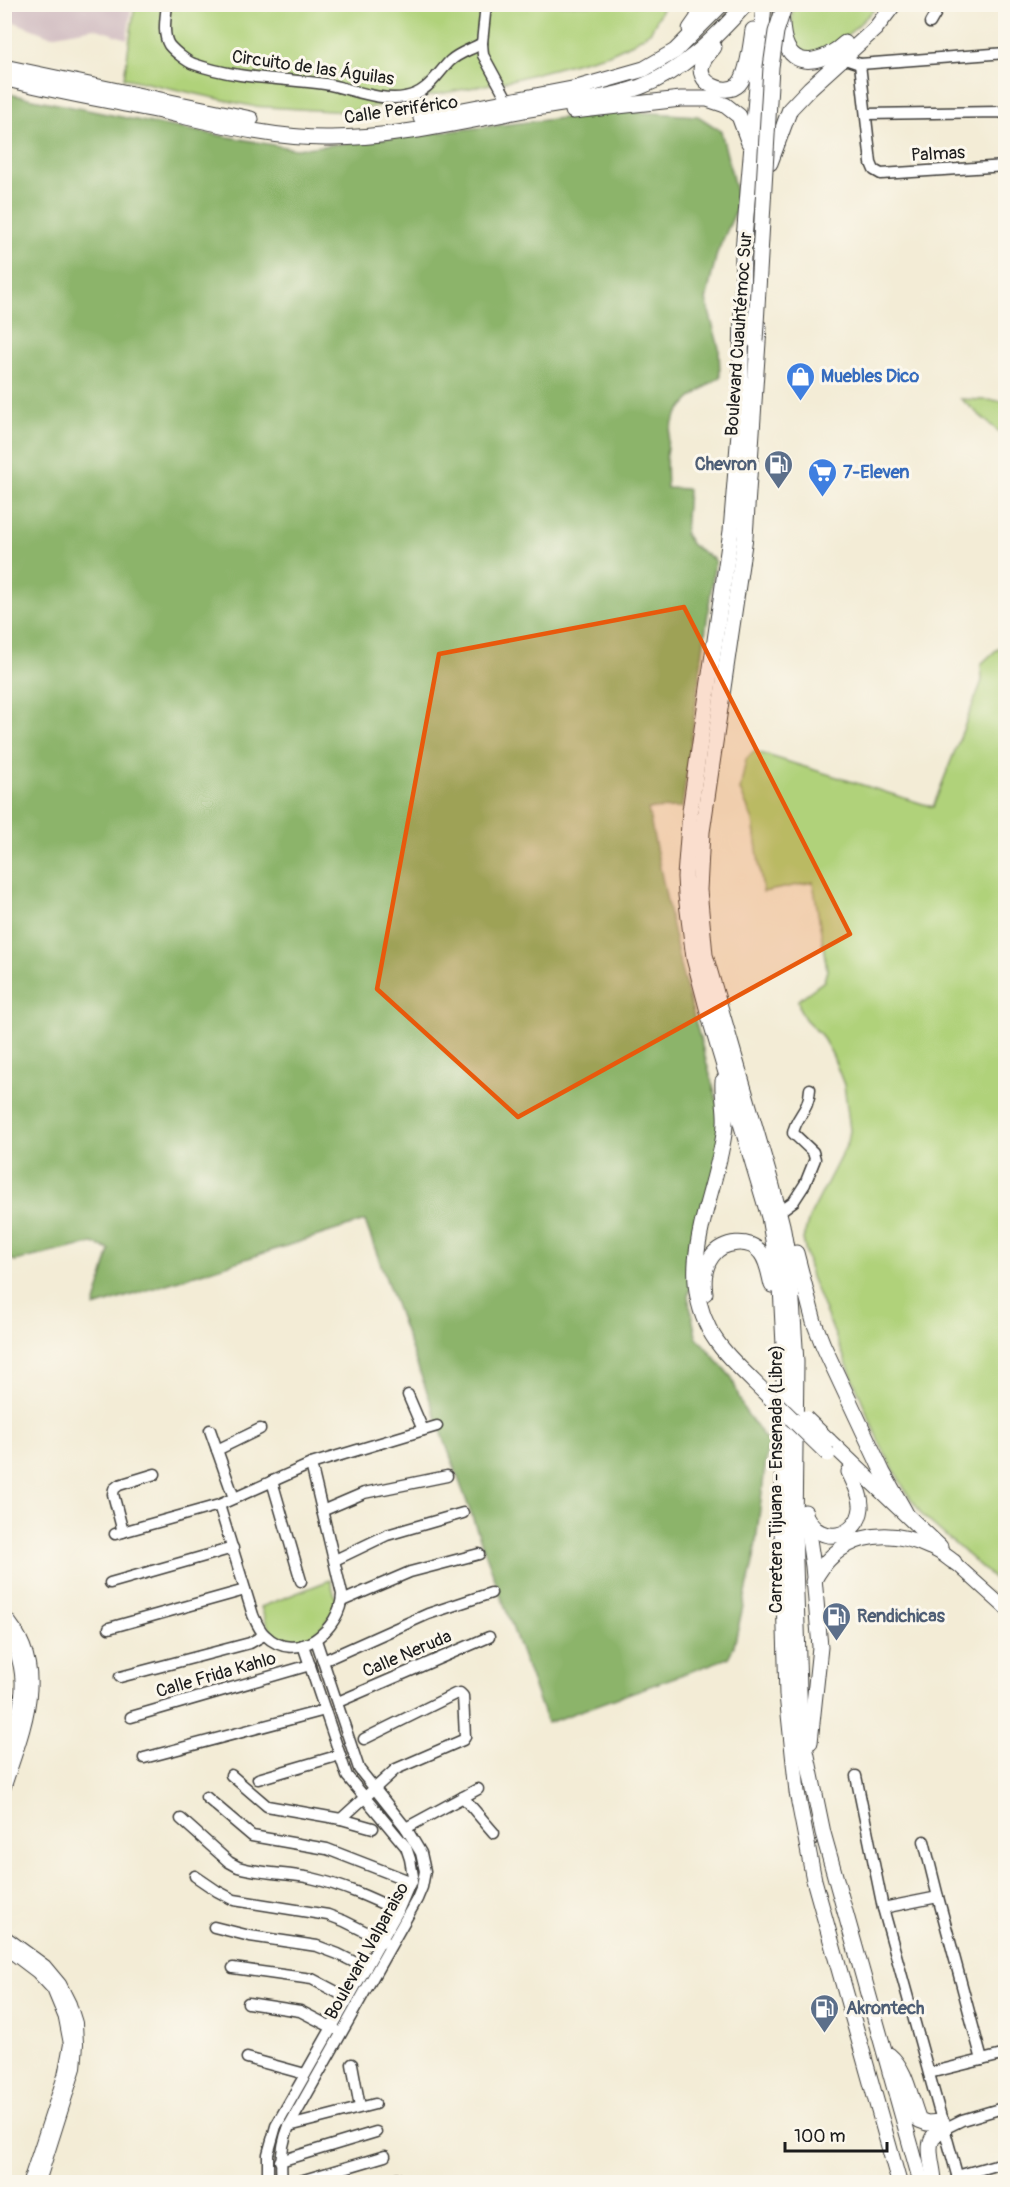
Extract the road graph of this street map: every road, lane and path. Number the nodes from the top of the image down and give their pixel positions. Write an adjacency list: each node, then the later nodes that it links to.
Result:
1 (167, 4): 14 (street, Circuito de las Águilas)
2 (486, 4): 14 (street)
3 (702, 4): 15 (highway)
4 (722, 4): 15 (highway, Calle Periférico)
5 (764, 4): 13 (highway); 25 (highway, Boulevard Cuauhtémoc Sur)
6 (778, 4): 17 (highway); 26 (highway, Boulevard Cuauhtémoc Sur); 28 (highway)
7 (785, 4): 28 (highway, bridge)
8 (882, 4): 17 (highway)
9 (894, 4): 17 (highway)
10 (941, 4): 12 (street)
11 (744, 7): 13 (highway, Calle Periférico)
12 (930, 23)
13 (722, 31): 24 (highway, Calle Periférico)
14 (482, 43): 21 (street)
15 (675, 51): 21 (highway, Calle Periférico)
16 (1005, 53): 18 (street)
17 (838, 56): 18 (street); 26 (highway)
18 (860, 64): 22 (street)
19 (4, 67): 21 (highway, Calle Periférico)
20 (4, 78): 24 (highway, Calle Periférico)
21 (508, 101)
22 (866, 114): 23 (street); 27 (street, Palmas)
23 (1005, 114)
24 (498, 115): 25 (highway)
25 (752, 155): 29 (highway, Boulevard Cuauhtémoc Sur)
26 (770, 163): 28 (highway, Boulevard Cuauhtémoc Sur)
27 (1005, 166)
28 (754, 346): 29 (highway); 30 (highway, Boulevard Cuauhtémoc Sur)
29 (742, 361): 30 (highway, Boulevard Cuauhtémoc Sur)
30 (704, 770): 31 (highway, Carretera Tijuana - Ensenada (Libre)); 33 (highway, Carretera Tijuana - Ensenada (Libre))
31 (724, 1066): 34 (highway, Carretera Tijuana - Ensenada (Libre)); 35 (highway)
32 (810, 1089): 33 (street)
33 (781, 1218): 47 (highway, Carretera Tijuana - Ensenada (Libre)); 54 (highway)
34 (784, 1345): 35 (highway); 139 (highway, Carretera Tijuana - Ensenada (Libre))
35 (755, 1377): 41 (highway, bridge)
36 (408, 1395): 40 (street)
37 (437, 1426): 40 (street)
38 (260, 1429): 42 (street)
39 (210, 1430): 42 (street)
40 (423, 1430): 43 (street)
41 (829, 1448): 44 (highway); 54 (highway)
42 (217, 1450): 49 (street)
43 (310, 1464): 48 (street); 51 (street)
44 (849, 1472): 52 (highway); 54 (highway)
45 (155, 1474): 50 (street)
46 (447, 1476): 51 (street)
47 (795, 1480): 52 (highway); 71 (highway, Carretera Tijuana - Ensenada (Libre))
48 (272, 1481): 49 (street); 60 (street)
49 (234, 1498): 50 (street)
50 (219, 1505): 55 (street)
51 (322, 1510): 57 (street)
52 (805, 1512): 59 (highway)
53 (463, 1513): 57 (street)
54 (910, 1525): 58 (highway); 58 (highway); 59 (highway)
55 (233, 1548): 61 (street); 62 (street)
56 (479, 1554): 64 (street)
57 (335, 1560): 64 (street)
58 (954, 1562): 65 (main road)
59 (814, 1580): 71 (highway); 84 (highway)
60 (301, 1581)
61 (110, 1583)
62 (245, 1590): 68 (street); 69 (street)
63 (491, 1593): 74 (street)
64 (342, 1601): 72 (street)
65 (1005, 1609)
66 (4, 1615): 88 (main road)
67 (4, 1628): 83 (main road)
68 (109, 1628)
69 (264, 1635): 73 (street); 76 (street)
70 (489, 1637): 77 (street, Calle Neruda)
71 (797, 1639): 84 (highway, Carretera Tijuana - Ensenada (Libre))
72 (316, 1640): 73 (street); 74 (street, Boulevard Valparaiso)
73 (303, 1645): 75 (street, Boulevard Valparaiso)
74 (323, 1661): 77 (street, Boulevard Valparaiso)
75 (310, 1665): 78 (street, Boulevard Valparaiso); 79 (street, Calle Frida Kahlo)
76 (120, 1677)
77 (338, 1702): 90 (street, Boulevard Valparaiso)
78 (325, 1710): 81 (street, Boulevard Valparaiso); 82 (street)
79 (131, 1716)
80 (364, 1739): 90 (street)
81 (340, 1755): 87 (street); 93 (street, Boulevard Valparaiso)
82 (144, 1758)
83 (4, 1759)
84 (809, 1763): 114 (highway, Carretera Tijuana - Ensenada (Libre))
85 (231, 1775): 95 (street)
86 (856, 1776): 103 (street)
87 (258, 1779)
88 (4, 1788)
89 (478, 1789): 92 (street)
90 (375, 1790): 93 (street); 97 (street, Boulevard Valparaiso)
91 (206, 1797): 101 (street)
92 (463, 1797): 97 (street); 98 (street)
93 (366, 1798): 95 (street); 101 (street, Boulevard Valparaiso)
94 (181, 1819): 104 (street)
95 (341, 1819): 96 (street)
96 (373, 1828)
97 (406, 1828): 107 (street, Boulevard Valparaiso)
98 (494, 1833)
99 (924, 1841): 102 (street)
100 (195, 1876): 107 (street)
101 (412, 1882): 104 (street, Boulevard Valparaiso)
102 (938, 1897): 103 (street); 117 (street)
103 (883, 1908): 119 (street)
104 (398, 1911): 107 (street, Boulevard Valparaiso)
105 (214, 1927): 110 (street)
106 (4, 1936): 124 (main road)
107 (387, 1942): 110 (street, Boulevard Valparaiso); 113 (street, Boulevard Valparaiso)
108 (4, 1947): 124 (main road)
109 (233, 1968): 111 (street)
110 (366, 1968): 111 (street, Boulevard Valparaiso)
111 (348, 1998): 113 (street, Boulevard Valparaiso)
112 (248, 2003): 113 (street)
113 (336, 2030): 120 (street, Boulevard Valparaiso); 126 (street, Boulevard Valparaiso)
114 (885, 2053): 125 (highway); 140 (highway, Carretera Tijuana - Ensenada (Libre))
115 (1005, 2054): 117 (street)
116 (247, 2058): 120 (street)
117 (982, 2060): 119 (street)
118 (352, 2064): 122 (street)
119 (929, 2073): 125 (street)
120 (305, 2074): 135 (street, Boulevard Valparaiso)
121 (375, 2104): 122 (street)
122 (360, 2107): 126 (street)
123 (1005, 2107): 125 (street)
124 (54, 2120): 133 (main road); 134 (main road)
125 (943, 2125): 132 (street); 141 (highway)
126 (289, 2126): 129 (street, Boulevard Valparaiso)
127 (376, 2132): 129 (street)
128 (385, 2156): 137 (street)
129 (280, 2161): 136 (street, Boulevard Valparaiso)
130 (1005, 2162): 132 (street)
131 (398, 2178): 138 (street)
132 (958, 2179)
133 (29, 2182)
134 (39, 2182)
135 (268, 2182)
136 (282, 2182)
137 (297, 2182)
138 (384, 2182)
139 (899, 2182)
140 (921, 2182)
141 (934, 2182)

